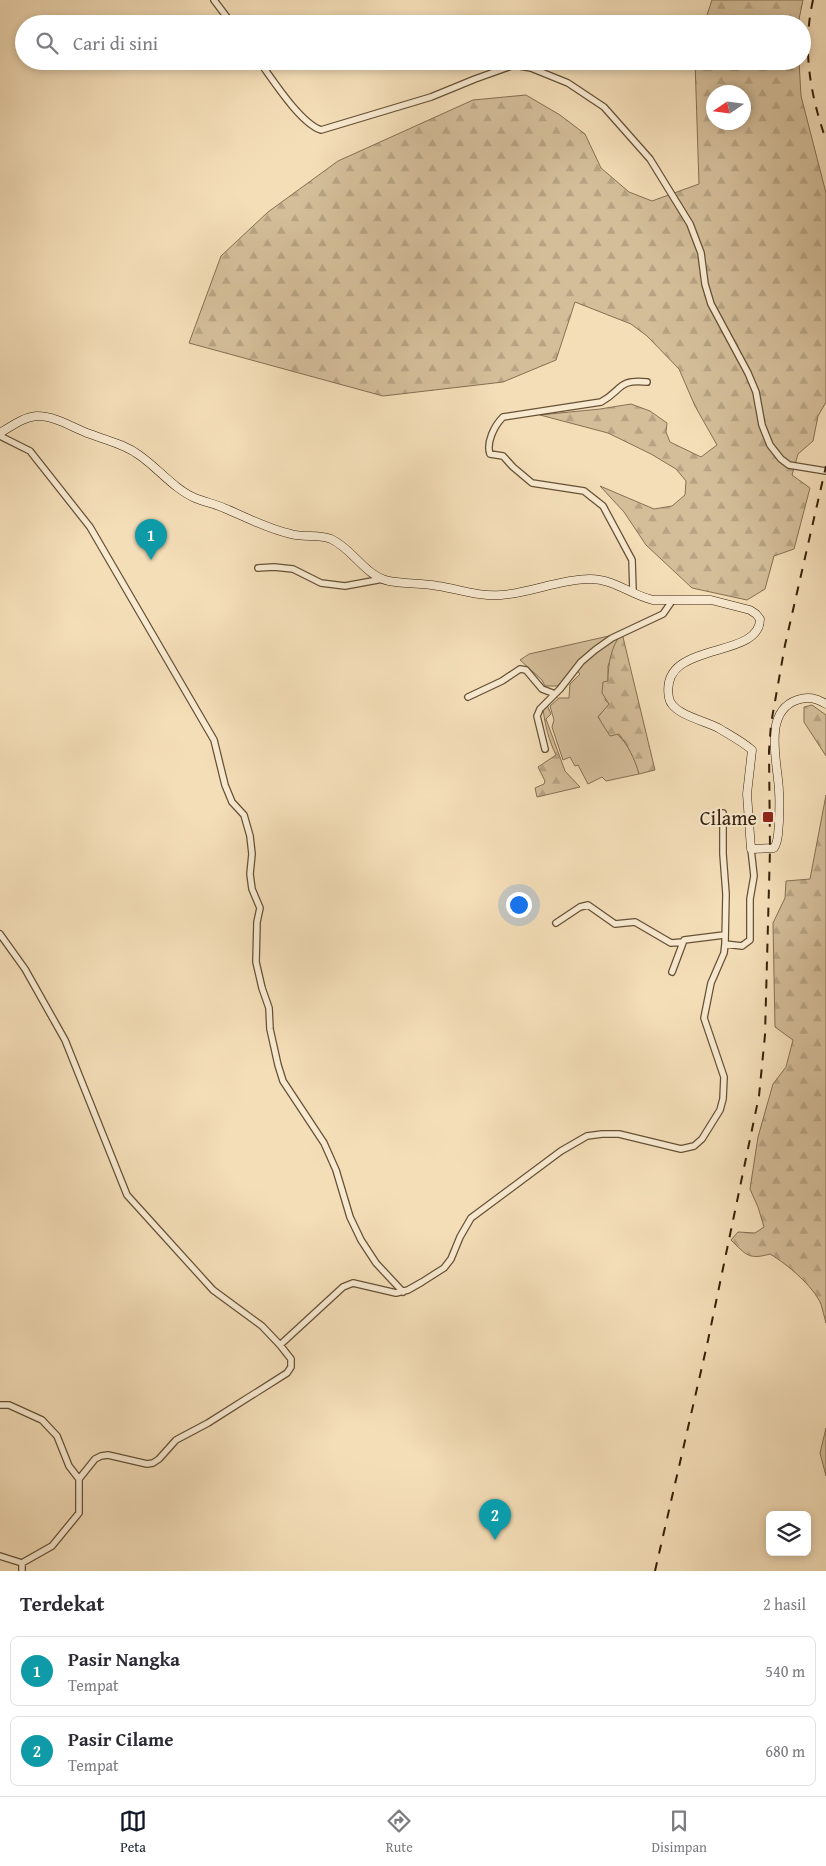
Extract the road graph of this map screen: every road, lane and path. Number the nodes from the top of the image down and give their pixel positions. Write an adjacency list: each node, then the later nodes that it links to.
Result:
1 (214, 0): 2 (street)
2 (225, 15)
3 (266, 70): 4 (street)
4 (500, 70)
5 (536, 70): 8 (street)
6 (648, 382): 11 (street)
7 (0, 434): 10 (street); 25 (street)
8 (826, 471)
9 (258, 568): 10 (street)
10 (383, 579): 11 (street)
11 (633, 591): 12 (street)
12 (672, 601): 13 (street); 18 (street)
13 (555, 694): 14 (street); 16 (street)
14 (468, 697)
15 (824, 703): 18 (street)
16 (545, 749)
17 (724, 813): 21 (street)
18 (751, 849): 23 (street)
19 (556, 923): 22 (street)
20 (0, 934): 26 (street)
21 (724, 935): 22 (street); 23 (street)
22 (683, 942): 24 (street)
23 (725, 944): 25 (street)
24 (672, 972)
25 (403, 1292): 26 (street)
26 (280, 1345): 28 (street)
27 (0, 1405): 28 (street)
28 (79, 1479): 30 (street)
29 (0, 1556): 30 (street)
30 (22, 1563): 31 (street)
31 (22, 1571)

